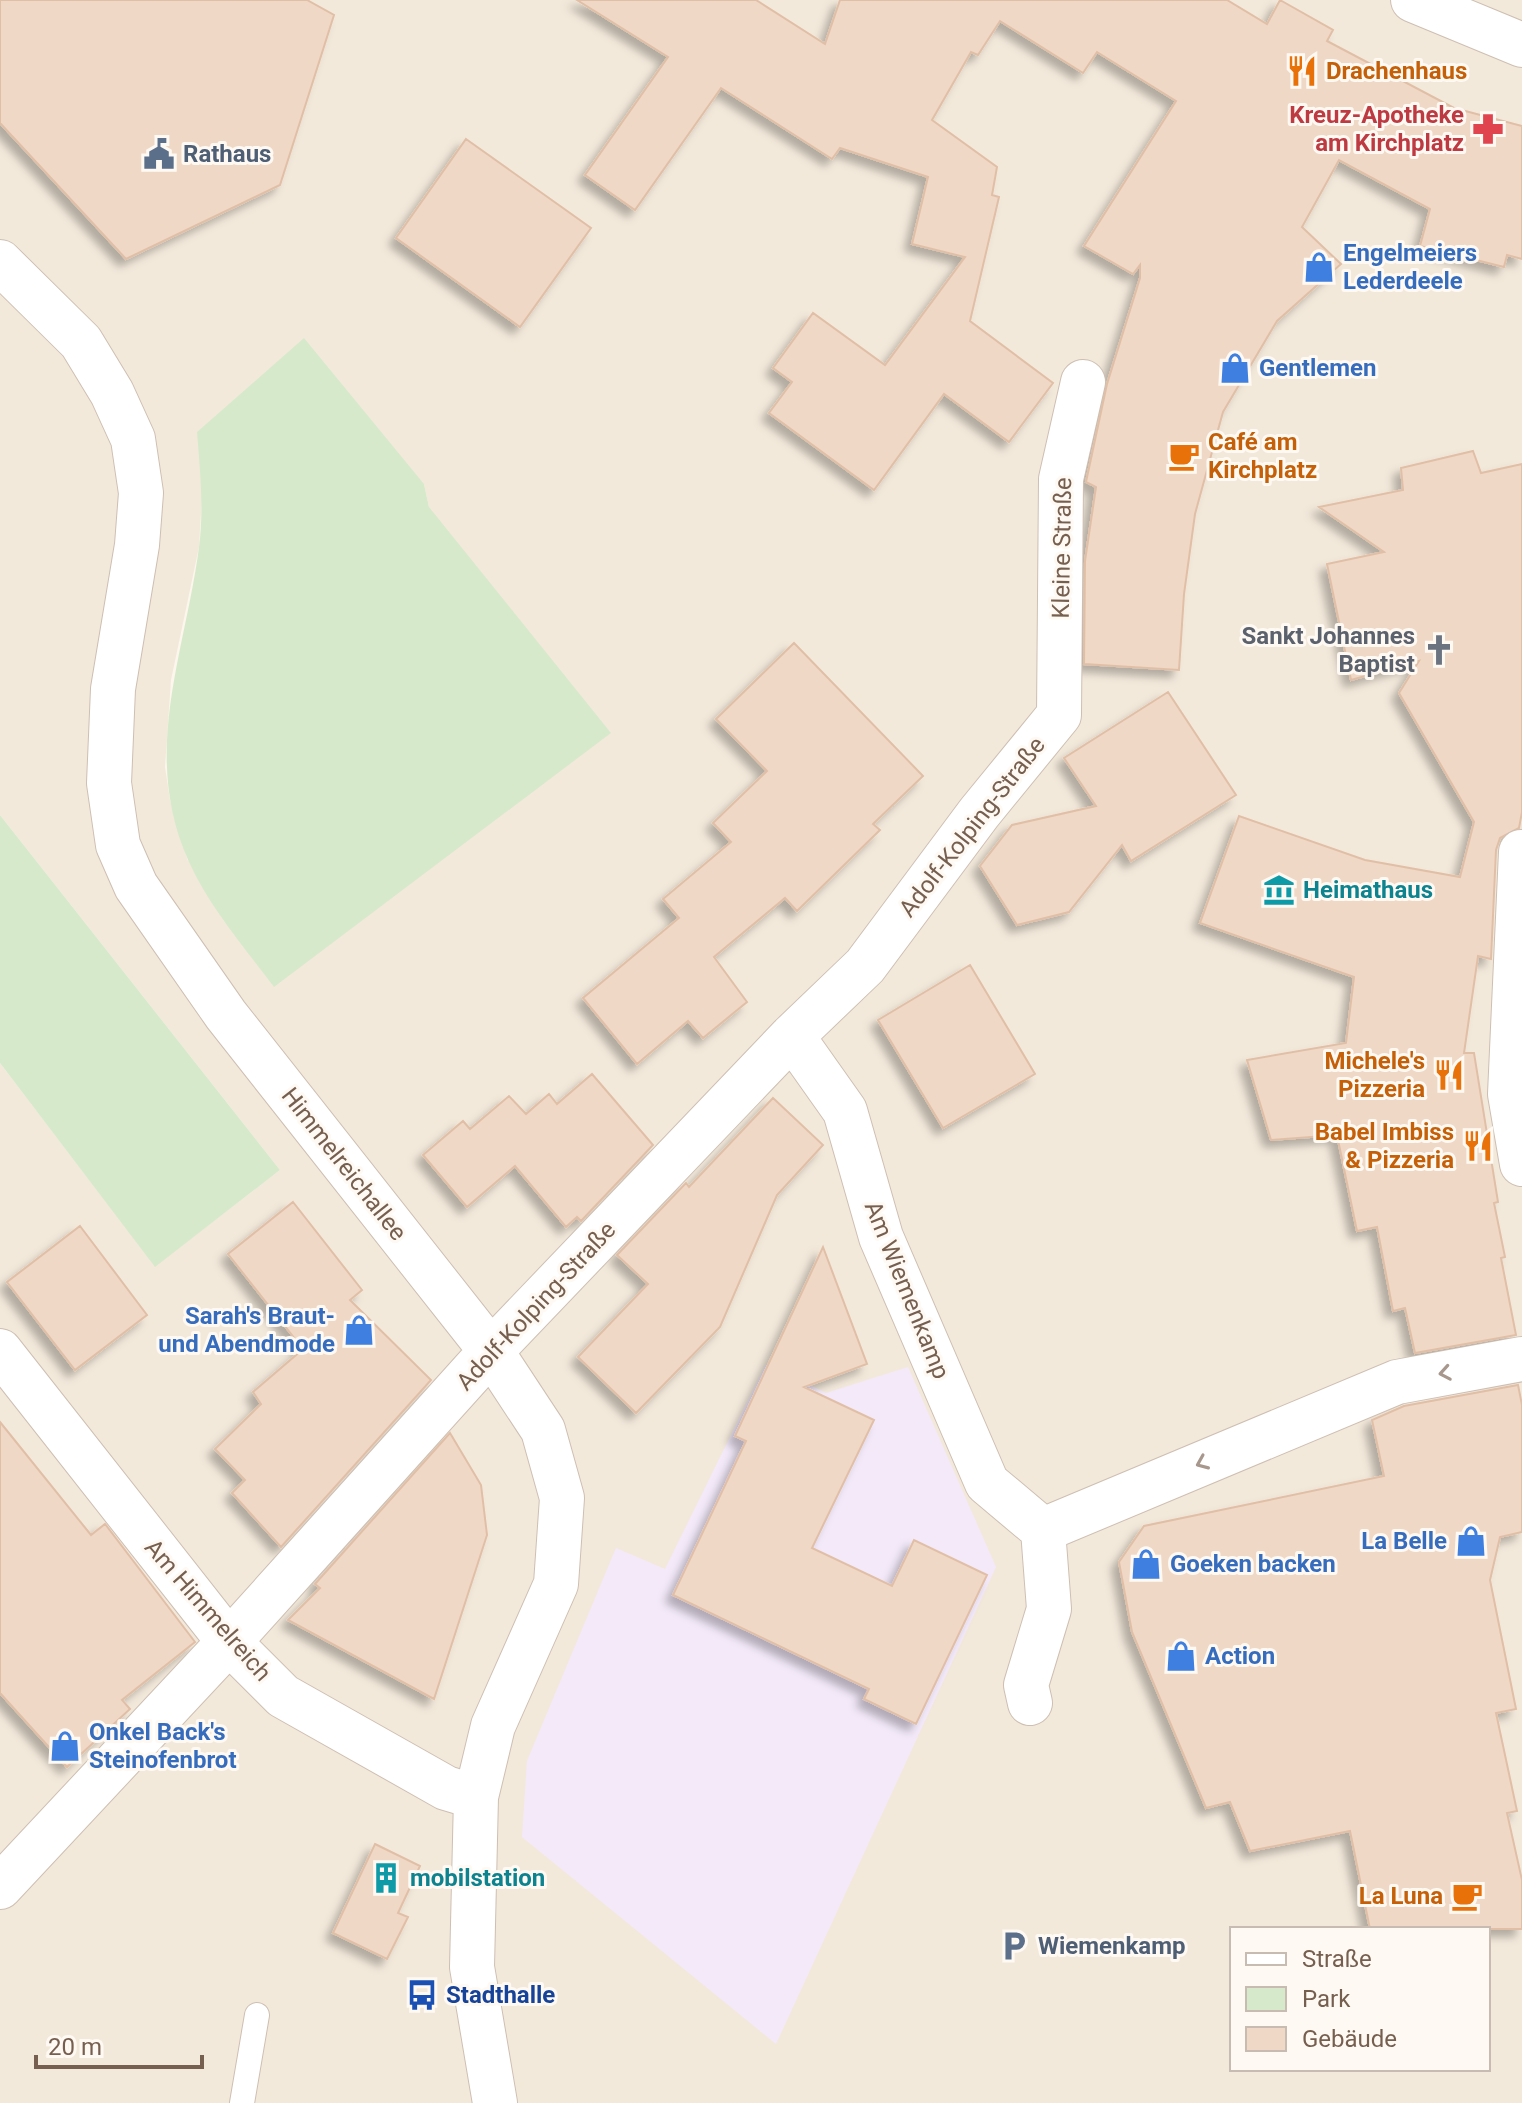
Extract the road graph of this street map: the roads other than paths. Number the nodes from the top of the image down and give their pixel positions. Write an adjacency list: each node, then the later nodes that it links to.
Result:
1 (1413, 0): 2 (street)
2 (1522, 45)
3 (0, 262): 10 (street, Himmelreichallee)
4 (1083, 382): 5 (street, Kleine Straße)
5 (1059, 715): 7 (street, Adolf-Kolping-Straße)
6 (1521, 852): 8 (street)
7 (792, 1036): 10 (street, Adolf-Kolping-Straße); 12 (street, Am Wiemenkamp)
8 (1522, 1164)
9 (0, 1351): 13 (street, Am Himmelreich)
10 (491, 1351): 13 (street, Adolf-Kolping-Straße); 15 (street, Himmelreichallee)
11 (1522, 1359): 12 (street, one-way to 12)
12 (1043, 1530): 14 (street)
13 (229, 1642): 15 (street, Am Himmelreich); 16 (street, Adolf-Kolping-Straße)
14 (1030, 1703)
15 (476, 1797): 19 (street, Himmelreichallee)
16 (0, 1887)
17 (257, 2015): 18 (lane)
18 (242, 2103)
19 (495, 2103)

